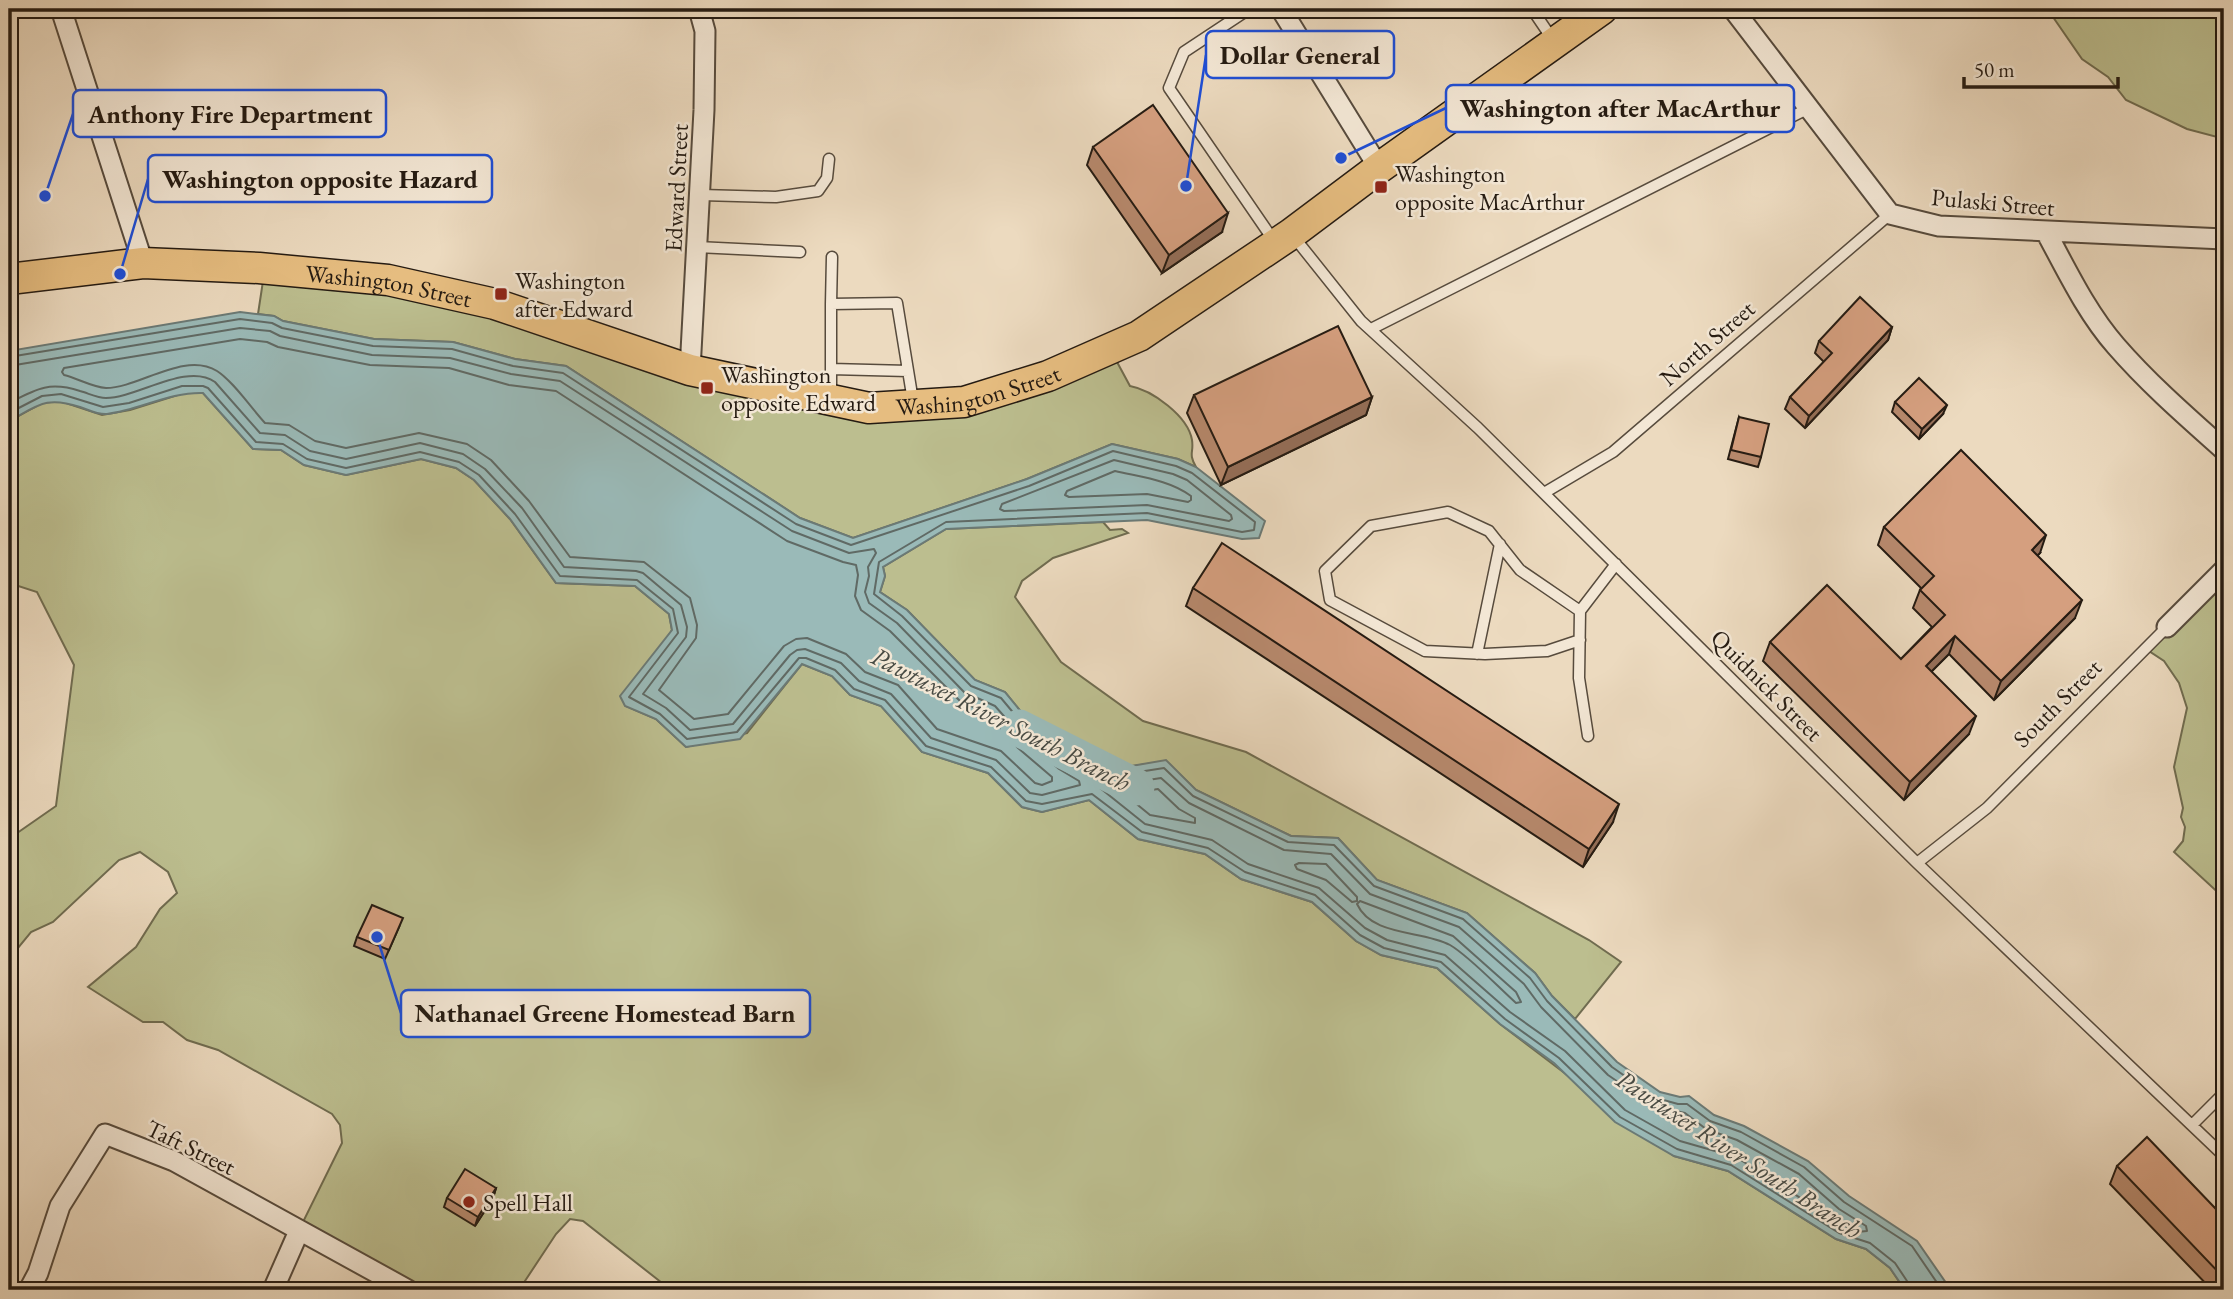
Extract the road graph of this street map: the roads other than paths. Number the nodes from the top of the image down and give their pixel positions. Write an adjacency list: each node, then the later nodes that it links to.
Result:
1 (61, 9): 20 (street)
2 (699, 9): 12 (street, Edward Street)
3 (1249, 9): 15 (lane, Quidnick Street)
4 (1281, 9): 11 (street)
5 (1532, 9): 8 (lane)
6 (1602, 9): 8 (main road, Washington Street)
7 (1733, 9): 9 (street)
8 (1555, 43): 11 (main road, Washington Street)
9 (1810, 107): 13 (street); 23 (lane)
10 (829, 159): 12 (lane)
11 (1379, 168): 15 (main road, Washington Street)
12 (701, 195): 17 (street, Edward Street)
13 (1890, 214): 14 (street, Pulaski Street); 30 (lane, North Street)
14 (2046, 232): 16 (street, Pulaski Street); 29 (street)
15 (1283, 239): 23 (lane, Quidnick Street); 28 (main road, Washington Street)
16 (2224, 239)
17 (697, 247): 18 (lane); 25 (street, Edward Street)
18 (800, 252)
19 (832, 257): 22 (lane)
20 (143, 263): 21 (main road, Washington Street); 25 (main road, Washington Street)
21 (9, 279)
22 (831, 304): 24 (lane); 26 (lane)
23 (1371, 330): 30 (lane, Quidnick Street)
24 (831, 369): 26 (lane); 27 (lane)
25 (690, 370): 27 (main road, Washington Street)
26 (908, 371): 28 (lane)
27 (831, 399): 28 (main road, Washington Street)
28 (914, 405)
29 (2224, 450)
30 (1544, 494): 32 (lane, Quidnick Street)
31 (1500, 544): 34 (lane); 37 (lane); 37 (lane)
32 (1616, 564): 34 (lane); 39 (lane, Quidnick Street)
33 (2224, 570): 35 (street, South Street)
34 (1580, 611): 36 (lane)
35 (2167, 627): 39 (lane, South Street)
36 (1580, 640): 37 (lane); 38 (lane)
37 (1477, 654)
38 (1588, 736)
39 (1917, 863): 41 (lane, Quidnick Street)
40 (2224, 1093): 41 (lane)
41 (2193, 1124): 42 (lane, Quidnick Street)
42 (2224, 1156)
43 (299, 1231): 44 (street, Taft Street); 45 (street); 46 (street, Taft Street)
44 (29, 1290)
45 (272, 1290)
46 (408, 1290)

